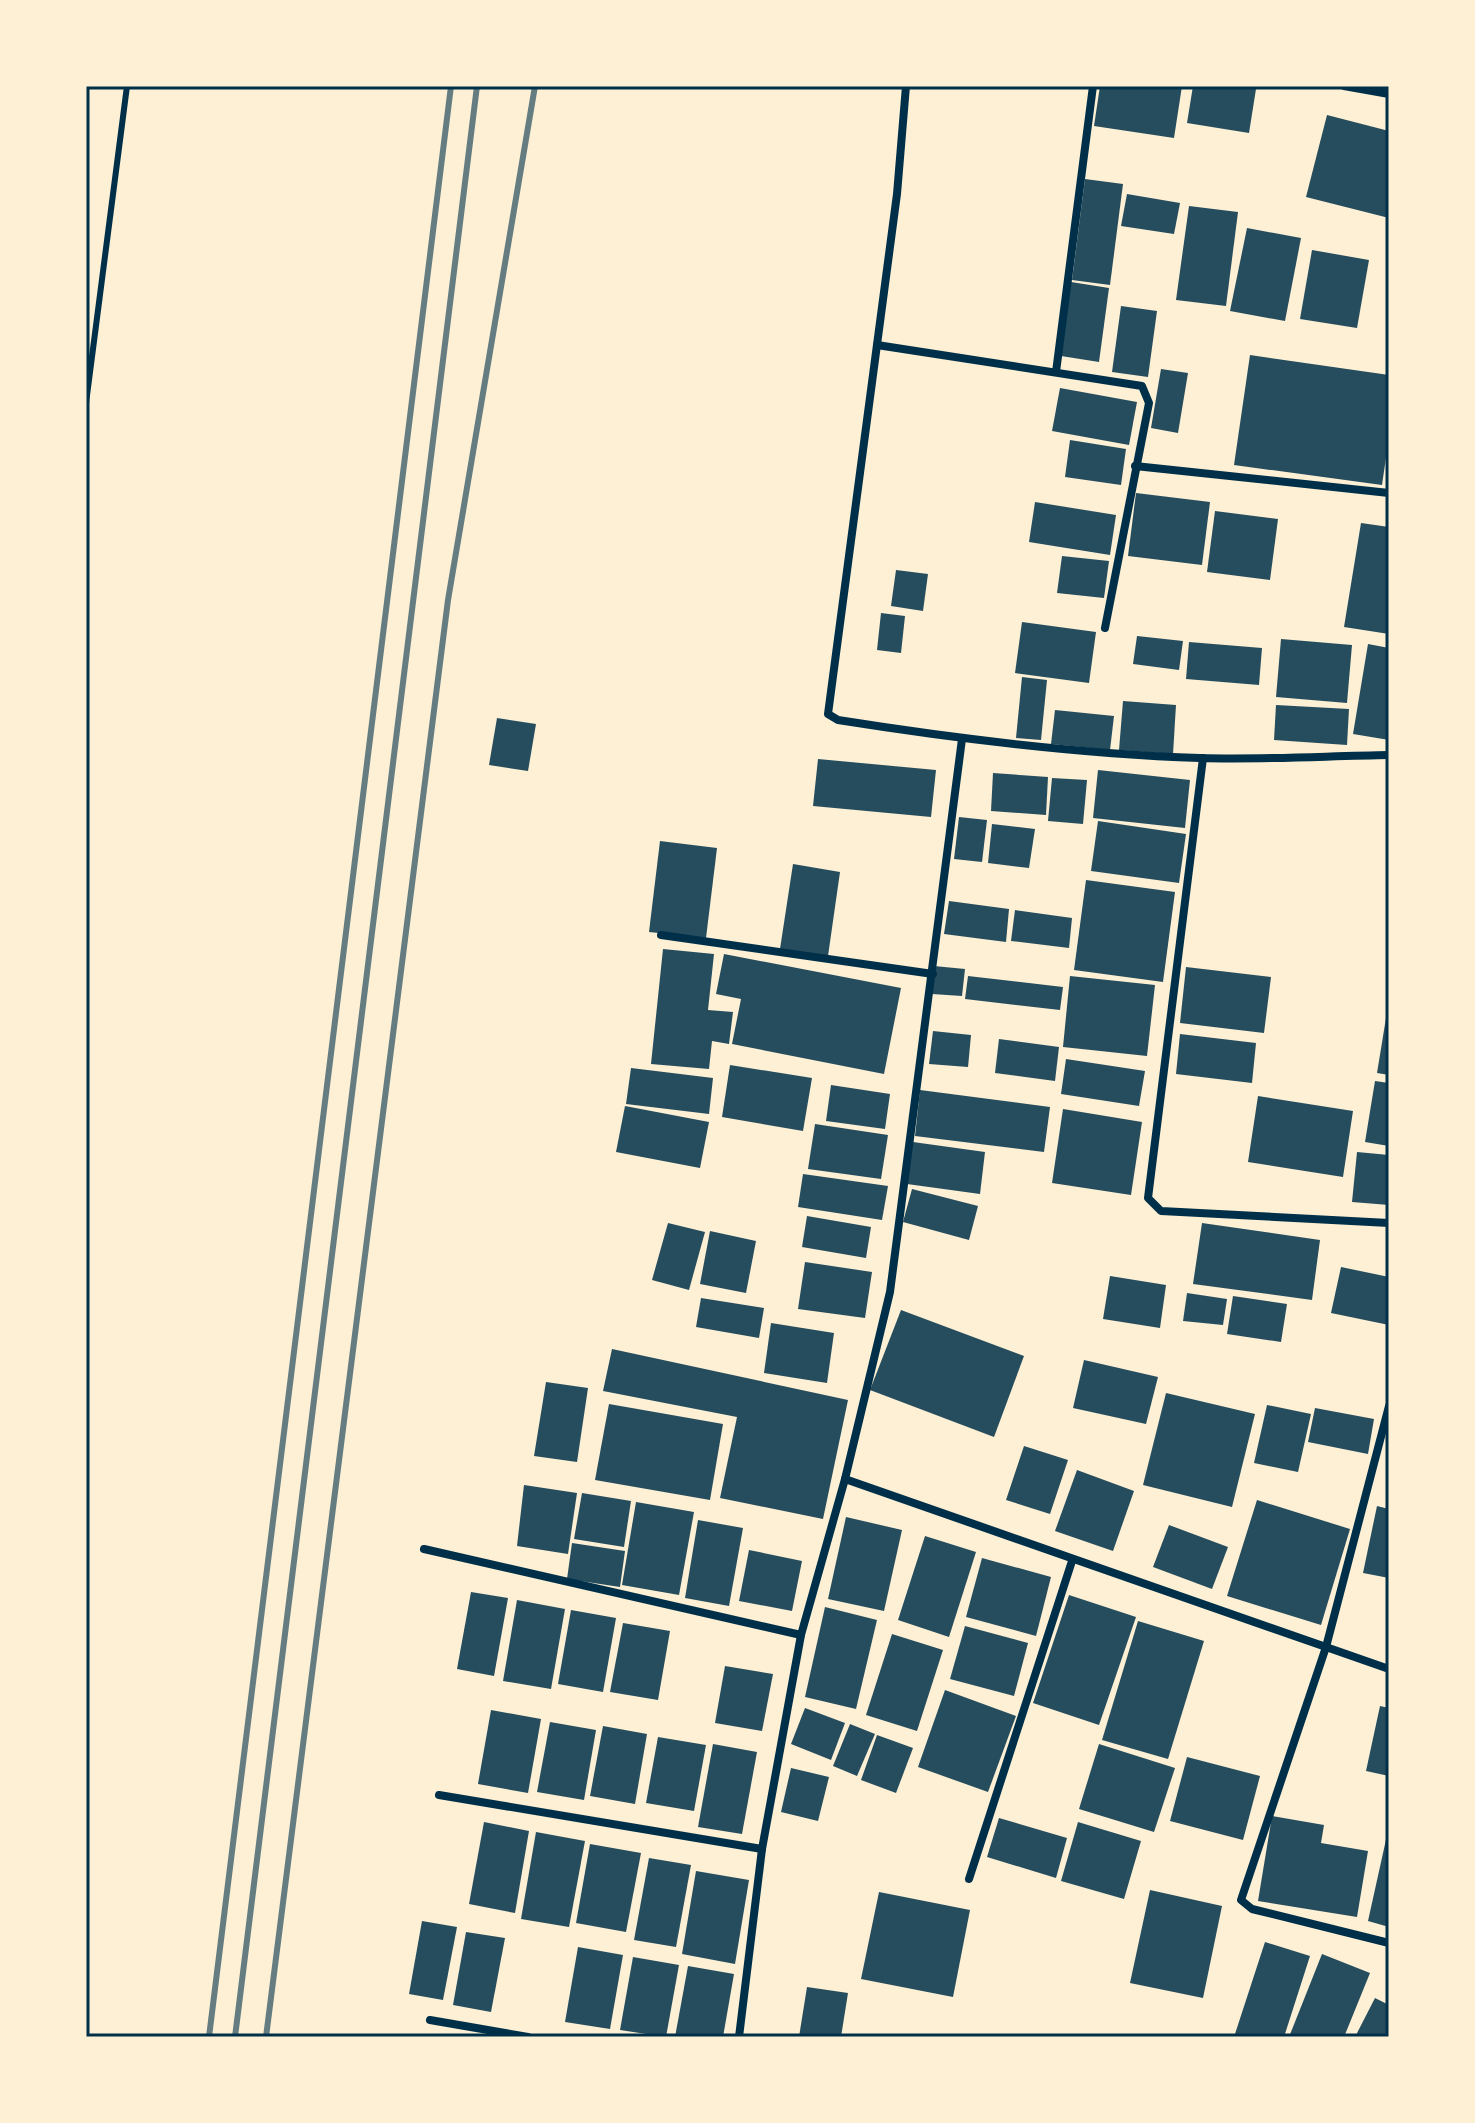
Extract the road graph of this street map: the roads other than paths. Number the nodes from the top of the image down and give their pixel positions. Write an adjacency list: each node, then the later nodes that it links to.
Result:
1 (127, 86): 8 (lane)
2 (906, 86): 6 (street)
3 (1093, 86): 7 (street)
4 (1344, 86): 5 (street)
5 (1389, 94)
6 (877, 345): 7 (street); 12 (street)
7 (1056, 372): 9 (street)
8 (86, 403)
9 (1135, 466): 10 (street); 11 (street)
10 (1389, 493)
11 (1105, 628)
12 (962, 739): 14 (street); 16 (street)
13 (1389, 755): 14 (street)
14 (1203, 758): 17 (street)
15 (661, 935): 16 (street)
16 (933, 974): 19 (street)
17 (1389, 1223)
18 (1389, 1406): 23 (street)
19 (845, 1479): 21 (street); 22 (street)
20 (424, 1549): 22 (street)
21 (1072, 1561): 23 (street); 27 (street)
22 (801, 1635): 26 (street)
23 (1326, 1647): 24 (street); 28 (street)
24 (1389, 1669)
25 (439, 1795): 26 (street)
26 (762, 1849): 31 (street)
27 (969, 1879)
28 (1389, 1943)
29 (430, 2020): 30 (street)
30 (528, 2037)
31 (739, 2037)

